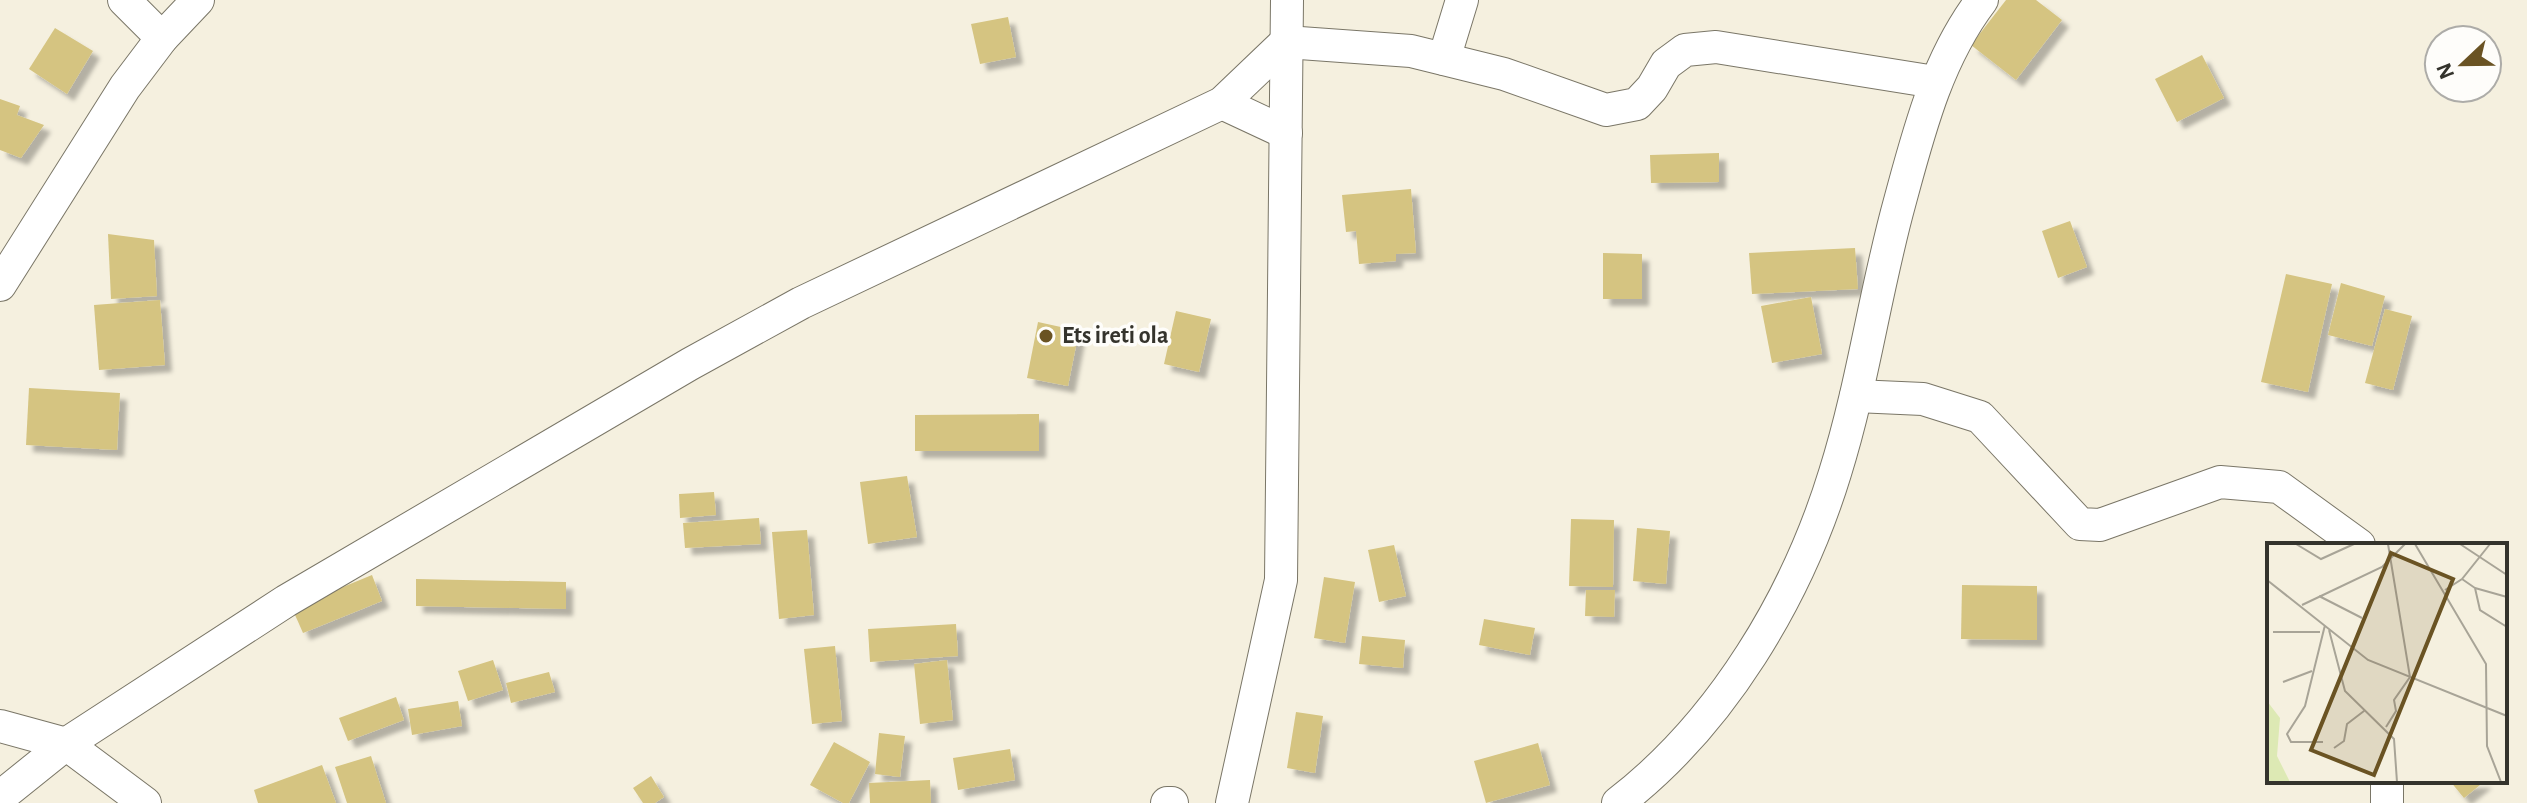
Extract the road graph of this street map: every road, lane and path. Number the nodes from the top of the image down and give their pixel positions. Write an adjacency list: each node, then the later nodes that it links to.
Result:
1 (124, 0): 6 (street)
2 (198, 0): 6 (street)
3 (1287, 0): 7 (street)
4 (1462, 0): 8 (street)
5 (1982, 0): 9 (street)
6 (162, 38): 12 (street)
7 (1286, 42): 8 (street); 10 (street); 11 (street)
8 (1444, 59): 9 (street)
9 (1935, 82): 13 (street)
10 (1222, 103): 11 (street); 16 (street)
11 (1286, 133): 19 (street)
12 (0, 285)
13 (1856, 396): 14 (street); 20 (street)
14 (2356, 543)
15 (0, 726): 16 (street)
16 (66, 744): 17 (street); 18 (street)
17 (0, 797)
18 (145, 803)
19 (1232, 803)
20 (1618, 803)

